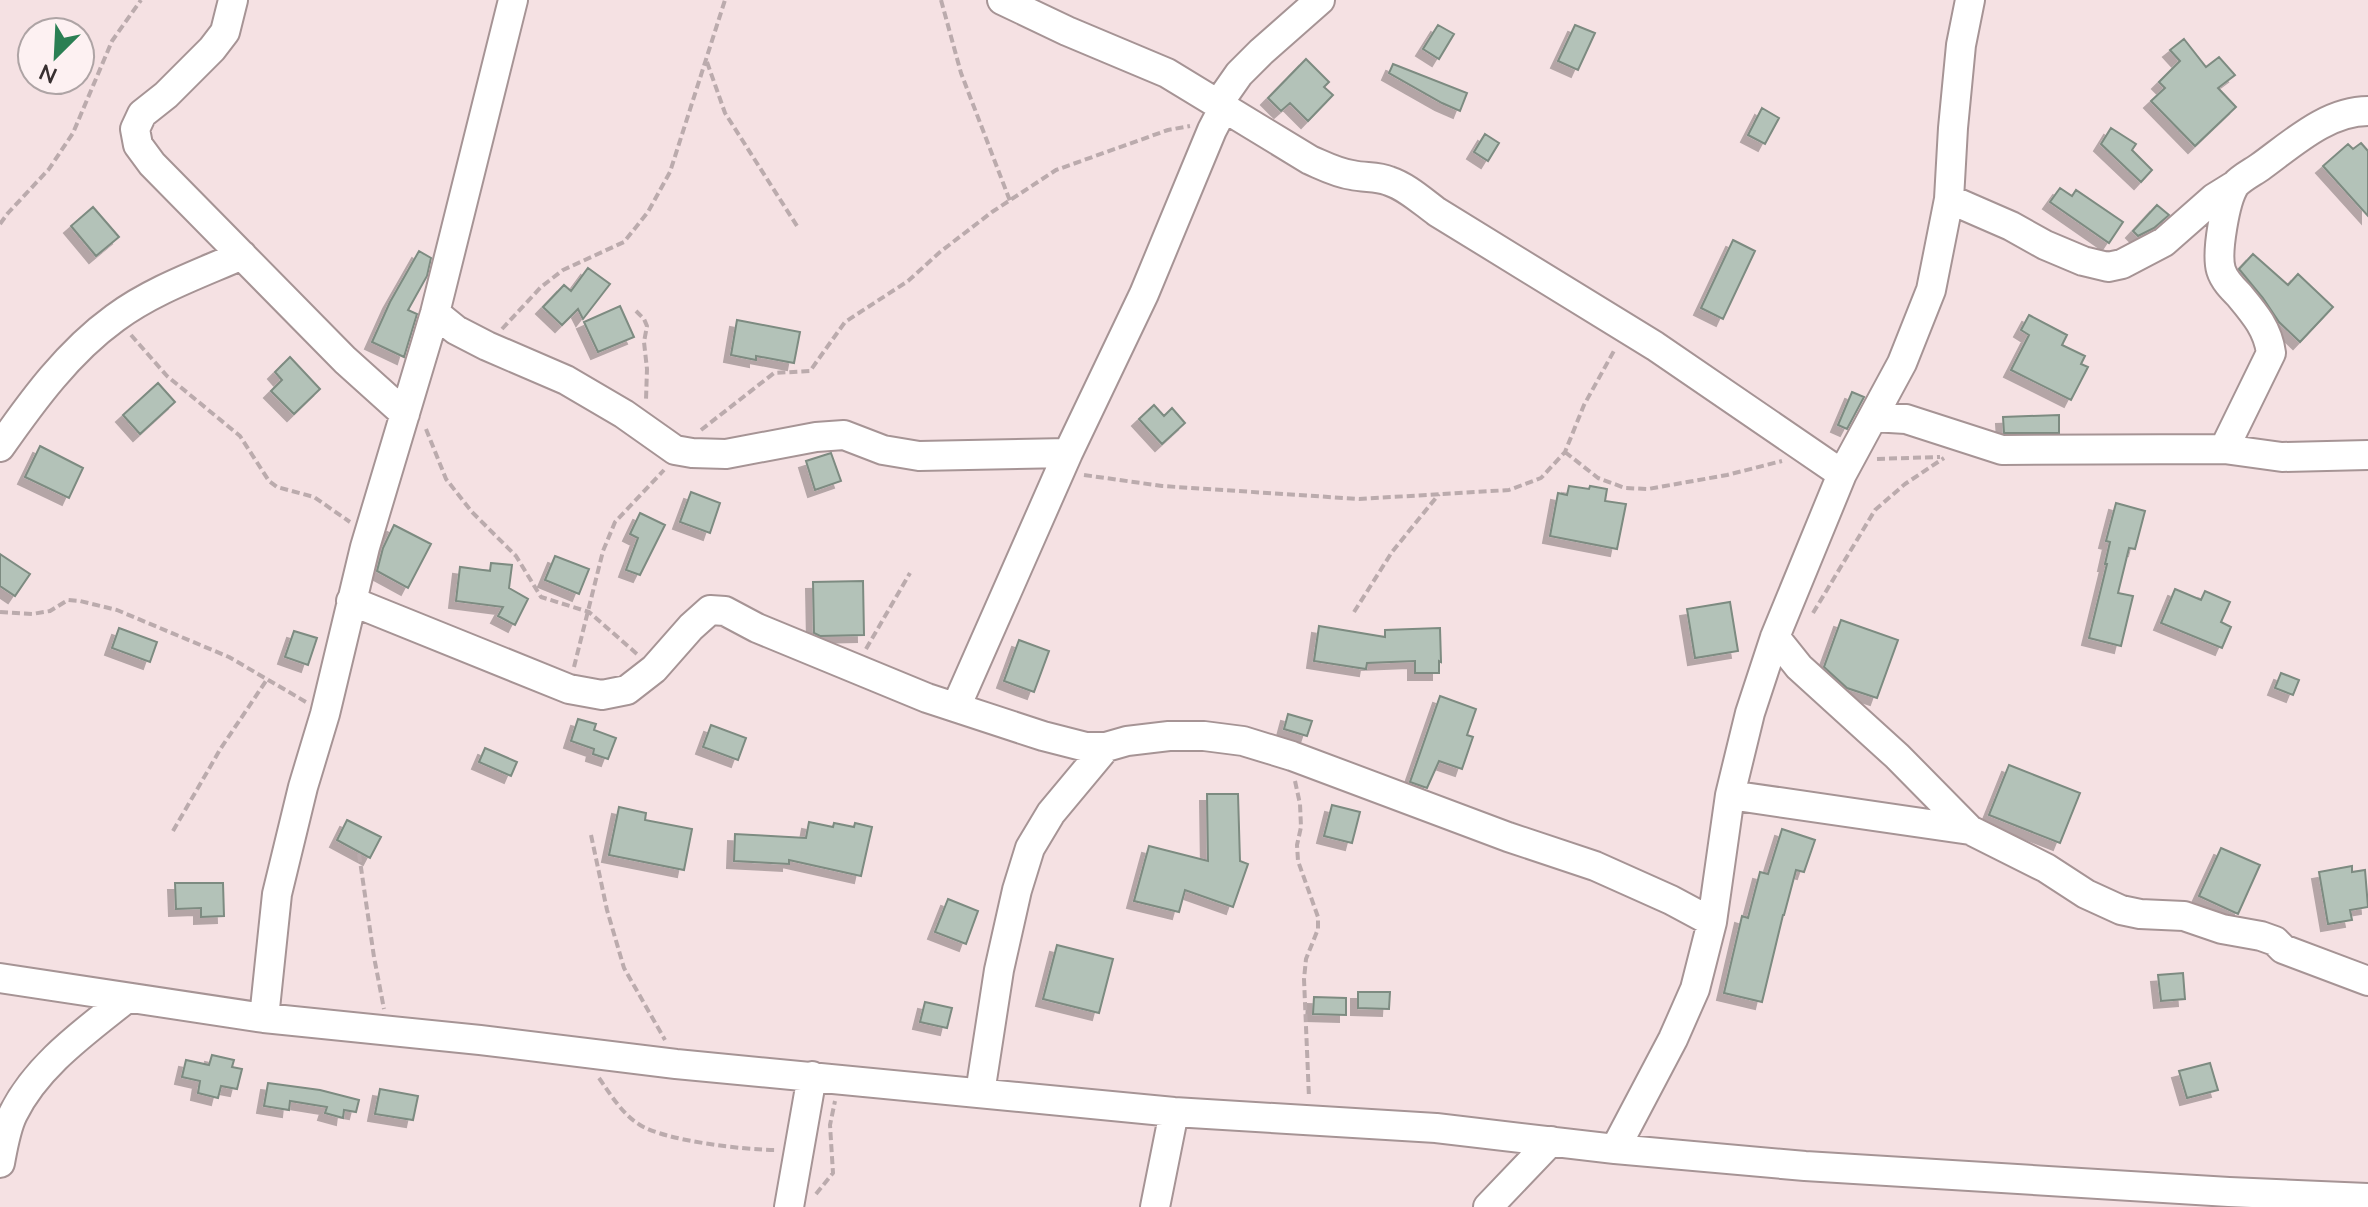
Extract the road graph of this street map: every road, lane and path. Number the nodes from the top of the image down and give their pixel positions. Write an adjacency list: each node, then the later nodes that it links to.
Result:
1 (141, 0): 15 (path)
2 (233, 0): 17 (street)
3 (513, 0): 19 (street)
4 (725, 0): 9 (path)
5 (941, 0): 14 (path)
6 (1002, 0): 11 (street)
7 (1320, 0): 11 (street)
8 (1970, 0): 13 (street)
9 (706, 59): 16 (path); 22 (path)
10 (2368, 111): 12 (street)
11 (1218, 114): 14 (path); 21 (street); 32 (street)
12 (2235, 185): 13 (street); 27 (street)
13 (1949, 199): 23 (street)
14 (1010, 201): 28 (path)
15 (0, 224)
16 (797, 226)
17 (242, 255): 20 (street); 24 (street)
18 (636, 311): 25 (path)
19 (435, 313): 22 (street); 24 (street)
20 (116, 317): 26 (street); 35 (path)
21 (1626, 329): 29 (path); 30 (street)
22 (487, 346): 25 (street)
23 (1873, 417): 27 (street); 33 (street)
24 (415, 419): 35 (street); 39 (path)
25 (647, 431): 28 (street)
26 (0, 447)
27 (2224, 449): 31 (street)
28 (679, 451): 32 (street); 39 (path)
29 (1565, 452): 30 (path); 34 (path)
30 (1811, 454): 33 (street)
31 (2368, 455)
32 (1064, 463): 34 (path); 47 (street)
33 (1846, 468): 41 (path); 42 (street)
34 (1439, 494): 40 (path)
35 (368, 535): 37 (street)
36 (910, 573): 43 (path)
37 (351, 601): 46 (street); 48 (street)
38 (0, 612): 45 (path)
39 (589, 612): 44 (path); 46 (path)
40 (1354, 612)
41 (1811, 615)
42 (1775, 637): 51 (street); 52 (street)
43 (854, 668): 44 (street); 47 (street)
44 (654, 669): 46 (street)
45 (268, 678): 48 (path); 53 (path)
46 (569, 689)
47 (956, 707): 49 (street)
48 (325, 714): 60 (street)
49 (1106, 747): 50 (street); 65 (street)
50 (1290, 755): 56 (street); 67 (path)
51 (1730, 795): 52 (street); 56 (street)
52 (1970, 830): 58 (street)
53 (173, 831)
54 (591, 835): 63 (path)
55 (359, 854): 61 (path)
56 (1712, 922): 69 (street)
57 (0, 978): 59 (street)
58 (2368, 981)
59 (127, 998): 60 (street); 71 (street)
60 (264, 1018): 61 (street)
61 (388, 1031): 62 (street)
62 (589, 1053): 63 (street); 70 (path)
63 (676, 1064): 64 (street)
64 (826, 1077): 65 (street); 70 (street); 73 (path)
65 (980, 1093): 66 (street)
66 (1174, 1112): 67 (street); 75 (street)
67 (1310, 1121): 68 (street)
68 (1551, 1141): 69 (street); 74 (street)
69 (1615, 1149): 72 (street)
70 (798, 1151): 73 (street)
71 (0, 1163)
72 (2368, 1198)
73 (801, 1202)
74 (1498, 1203)
75 (1155, 1207)

